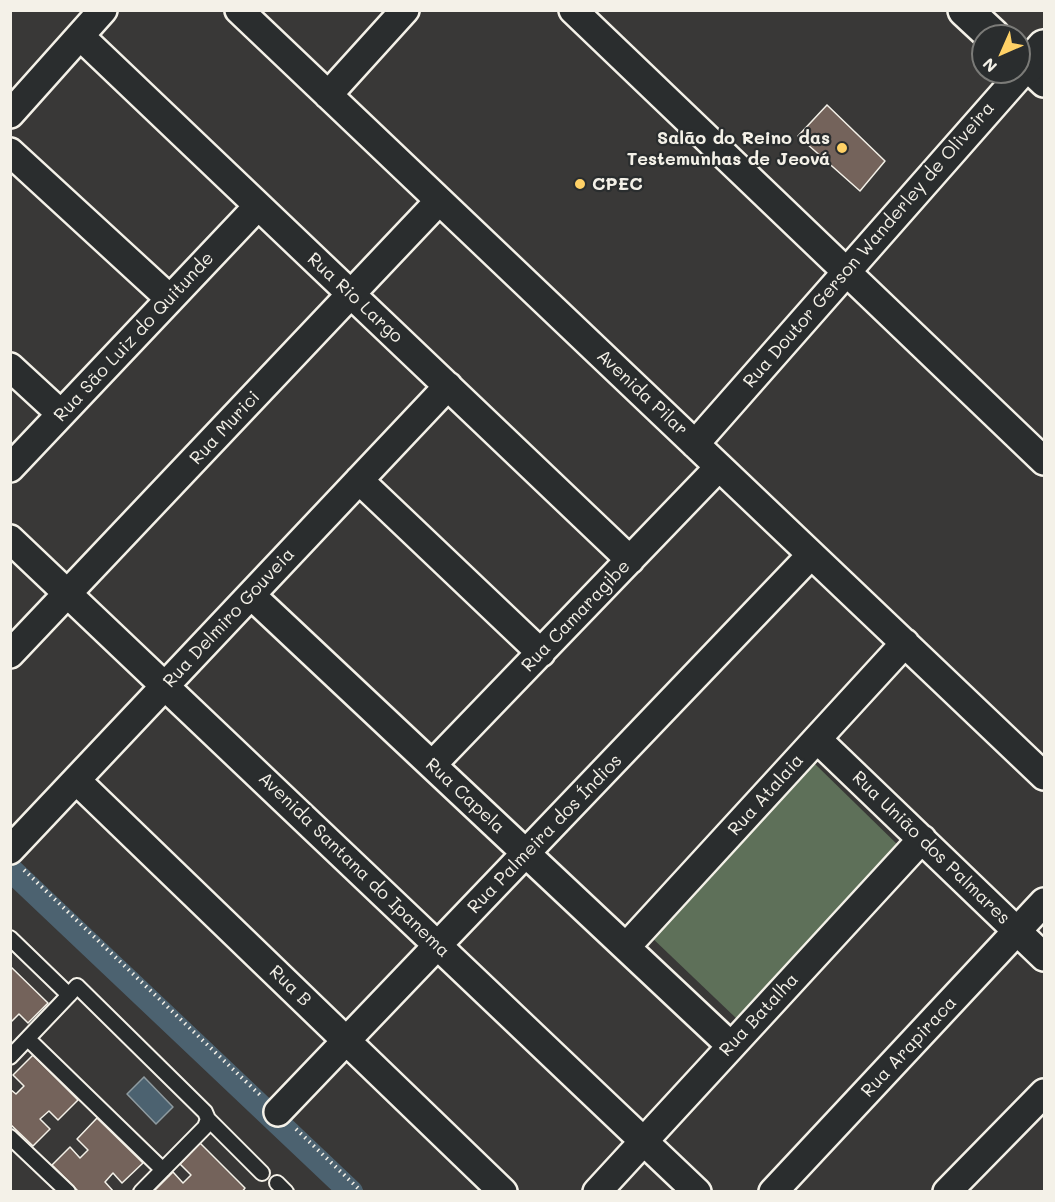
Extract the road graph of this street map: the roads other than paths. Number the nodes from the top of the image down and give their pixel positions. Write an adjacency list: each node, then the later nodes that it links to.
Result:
1 (103, 10): 7 (street)
2 (239, 10): 9 (street, Avenida Pilar)
3 (405, 10): 9 (street)
4 (573, 10): 14 (street)
5 (965, 10): 6 (street)
6 (980, 24)
7 (80, 36): 10 (street); 13 (street, Rua Rio Largo)
8 (1034, 64): 14 (street, Rua Doutor Gerson Wanderley de Oliveira)
9 (328, 95): 12 (street, Avenida Pilar)
10 (10, 114)
11 (10, 152): 16 (street)
12 (439, 201): 15 (street, Rua Murici); 20 (street, Avenida Pilar)
13 (258, 206): 15 (street, Rua Rio Largo); 16 (street, Rua São Luiz do Quitunde)
14 (846, 272): 20 (street, Rua Doutor Gerson Wanderley de Oliveira); 21 (street)
15 (351, 294): 18 (street, Rua Rio Largo); 28 (street, Rua Murici)
16 (170, 299): 19 (street, Rua São Luiz do Quitunde)
17 (10, 367): 19 (street)
18 (448, 386): 24 (street, Rua Delmiro Gouveia); 27 (street, Rua Rio Largo)
19 (61, 414): 23 (street, Rua São Luiz do Quitunde)
20 (695, 444): 22 (street, Avenida Pilar)
21 (1044, 461)
22 (719, 467): 26 (street, Avenida Pilar); 27 (street, Rua Camaragibe)
23 (10, 468)
24 (359, 480): 29 (street, Rua Delmiro Gouveia); 31 (street)
25 (10, 539): 28 (street, Avenida Santana do Ipanema)
26 (811, 555): 30 (street, Avenida Pilar); 39 (street, Rua Palmeira dos Índios)
27 (630, 560): 31 (street, Rua Camaragibe)
28 (68, 594): 32 (street, Rua Murici); 33 (street, Avenida Santana do Ipanema)
29 (251, 595): 33 (street, Rua Delmiro Gouveia); 35 (street, Rua Capela)
30 (905, 643): 34 (street, Rua Atalaia); 36 (street, Avenida Pilar)
31 (541, 653): 35 (street, Rua Camaragibe)
32 (10, 654)
33 (165, 686): 37 (street, Rua Delmiro Gouveia); 44 (street, Avenida Santana do Ipanema)
34 (817, 739): 38 (street, Rua União dos Palmares); 45 (street, Rua Atalaia)
35 (432, 765): 39 (street, Rua Capela)
36 (1044, 776)
37 (76, 780): 40 (street, Rua Delmiro Gouveia); 49 (street, Rua B)
38 (922, 839): 42 (street, Rua União dos Palmares); 50 (street, Rua Batalha)
39 (526, 854): 44 (street, Rua Palmeira dos Índios); 45 (street, Rua Capela)
40 (15, 858)
41 (1044, 902): 42 (street, Rua Arapiraca)
42 (1018, 931): 46 (street, Rua União dos Palmares); 64 (street, Rua Arapiraca)
43 (10, 938): 47 (lane)
44 (438, 945): 49 (street, Rua Palmeira dos Índios); 56 (street, Avenida Santana do Ipanema)
45 (626, 948): 50 (street, Rua Capela)
46 (1044, 957)
47 (69, 995): 48 (lane); 54 (lane)
48 (28, 1039): 51 (lane); 57 (lane)
49 (347, 1041): 53 (street, Rua Palmeira dos Índios); 61 (street, Rua B)
50 (731, 1046): 56 (street, Rua Batalha)
51 (10, 1057)
52 (1044, 1093): 65 (street)
53 (278, 1112)
54 (208, 1119): 57 (lane); 58 (lane)
55 (10, 1137): 59 (lane)
56 (644, 1141): 62 (street, Rua Batalha); 63 (street, Avenida Santana do Ipanema)
57 (163, 1170): 60 (lane)
58 (262, 1173)
59 (68, 1191)
60 (141, 1191)
61 (503, 1191)
62 (597, 1191)
63 (697, 1191)
64 (773, 1191)
65 (947, 1191)

